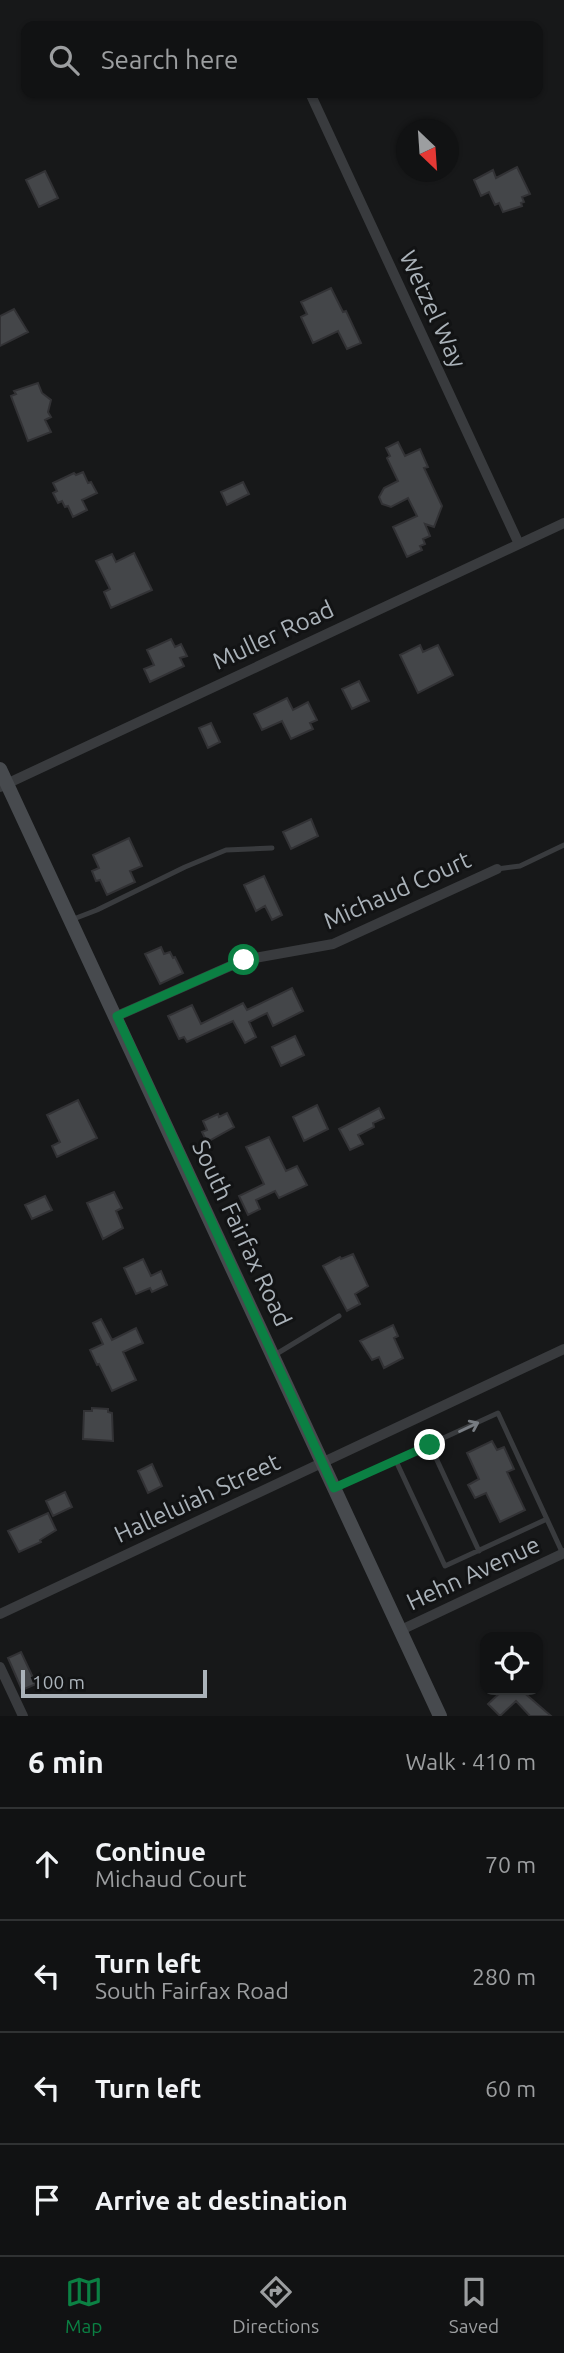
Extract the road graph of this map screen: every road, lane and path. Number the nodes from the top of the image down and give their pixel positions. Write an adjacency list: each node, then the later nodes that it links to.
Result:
1 (312, 98): 3 (street, Wetzel Way)
2 (564, 523): 3 (street, Muller Road)
3 (519, 544): 5 (street, Muller Road)
4 (0, 769): 5 (street, South Fairfax Road)
5 (3, 785): 9 (street, South Fairfax Road)
6 (564, 845): 8 (lane)
7 (272, 848): 9 (lane)
8 (497, 869): 10 (street, Michaud Court)
9 (71, 920): 10 (street, South Fairfax Road)
10 (117, 1016): 13 (street, South Fairfax Road)
11 (339, 1316): 13 (lane)
12 (564, 1349): 16 (street, Halleluiah Street)
13 (273, 1356): 16 (street, South Fairfax Road)
14 (430, 1445): 15 (lane); 18 (lane, one-way to 18); 19 (lane)
15 (396, 1461): 17 (lane); 19 (lane)
16 (323, 1463): 17 (street, South Fairfax Road); 21 (street, Halleluiah Street)
17 (334, 1488): 22 (street, South Fairfax Road)
18 (547, 1519): 19 (lane); 20 (lane)
19 (479, 1551)
20 (563, 1553): 22 (street, Hehn Avenue)
21 (0, 1614)
22 (401, 1630): 25 (street, South Fairfax Road)
23 (0, 1667): 24 (street)
24 (23, 1716)
25 (440, 1716)

